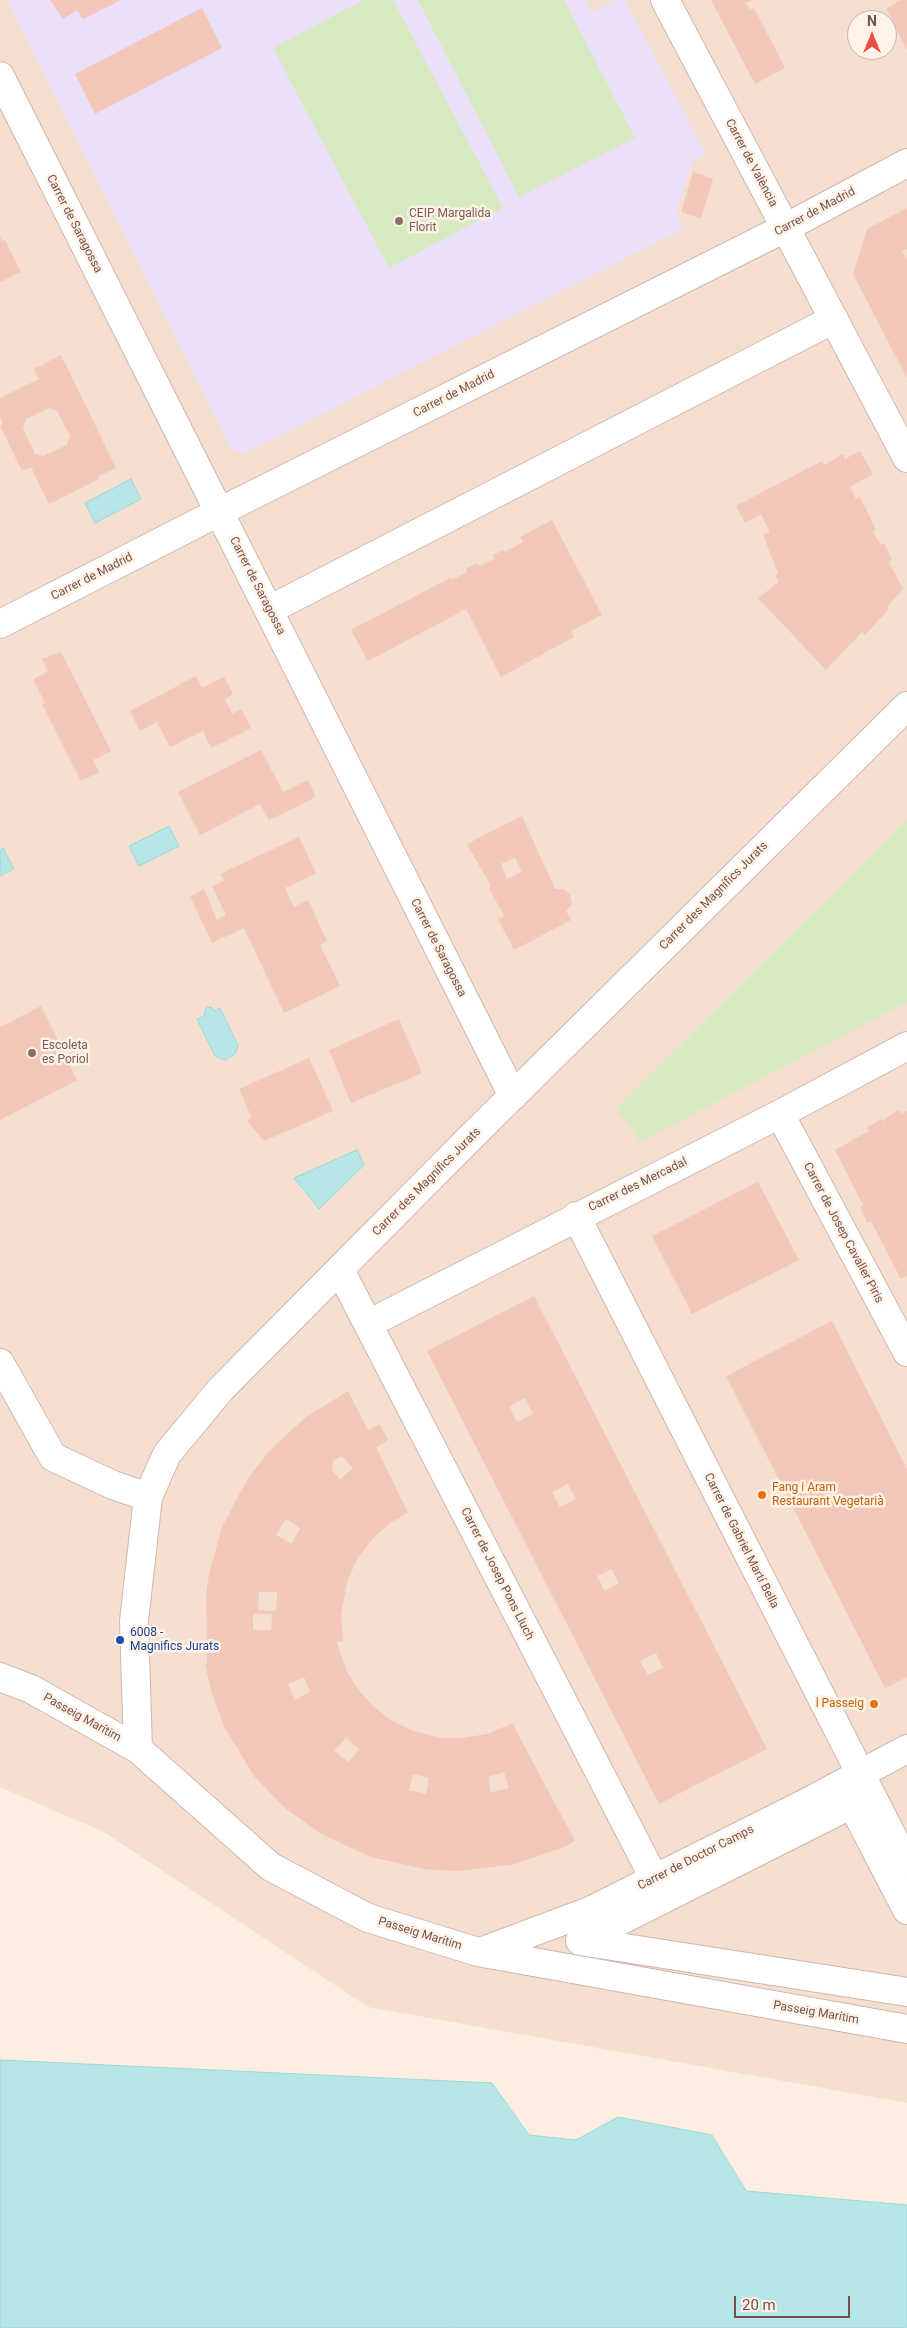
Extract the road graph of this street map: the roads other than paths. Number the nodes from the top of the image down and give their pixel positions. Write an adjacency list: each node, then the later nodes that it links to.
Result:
1 (665, 0): 4 (street, Carrer de València)
2 (2, 83): 7 (street, Carrer de Saragossa)
3 (907, 163): 4 (street, Carrer de Madrid)
4 (785, 228): 5 (street, Carrer de València); 7 (street, Carrer de Madrid)
5 (834, 320): 6 (street, Carrer de València); 8 (street)
6 (907, 458)
7 (219, 512): 8 (street, Carrer de Saragossa); 9 (street, Carrer de Madrid)
8 (269, 610): 12 (street, Carrer de Saragossa)
9 (0, 624)
10 (907, 706): 12 (street, Carrer des Magnífics Jurats)
11 (907, 1046): 13 (street, Carrer des Mercadal)
12 (513, 1096): 15 (street, Carrer des Magnífics Jurats)
13 (780, 1114): 14 (street, Carrer des Mercadal); 17 (street, Carrer de Josep Cavaller Piris)
14 (576, 1216): 16 (street, Carrer des Mercadal); 23 (street, Carrer de Gabriel Martí Bella)
15 (340, 1270): 16 (street, Carrer de Josep Pons Lluch); 19 (street, Carrer des Magnífics Jurats)
16 (368, 1324): 27 (street, Carrer de Josep Pons Lluch)
17 (907, 1352)
18 (0, 1363): 19 (street)
19 (148, 1497): 21 (street, Carrer des Magnífics Jurats)
20 (0, 1677): 21 (street, Passeig Marítim)
21 (138, 1748): 30 (street, Passeig Marítim)
22 (907, 1749): 23 (street, Carrer de Doctor Camps)
23 (859, 1774): 24 (street, Carrer de Doctor Camps); 25 (street, Carrer de Gabriel Martí Bella)
24 (804, 1816): 25 (street); 27 (street, Carrer de Doctor Camps); 29 (street)
25 (870, 1817): 26 (street, Carrer de Gabriel Martí Bella); 28 (street)
26 (907, 1865)
27 (654, 1878): 29 (street, Carrer de Doctor Camps)
28 (907, 1910)
29 (601, 1918): 30 (street, Carrer de Doctor Camps); 31 (street)
30 (478, 1952): 32 (street, Passeig Marítim)
31 (907, 1992)
32 (907, 2029)

